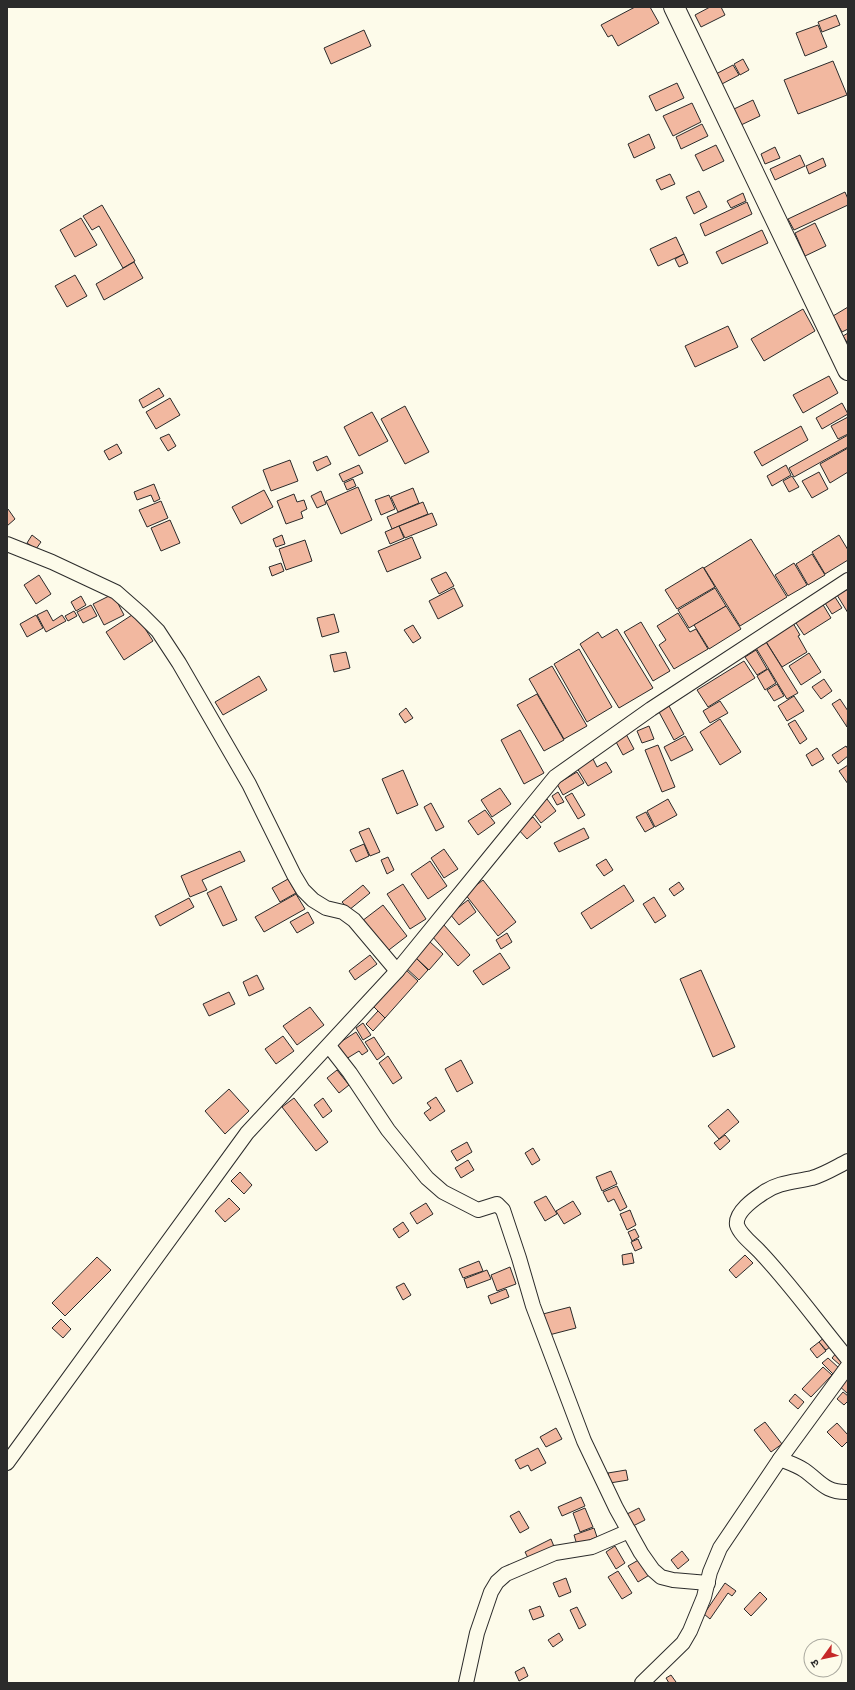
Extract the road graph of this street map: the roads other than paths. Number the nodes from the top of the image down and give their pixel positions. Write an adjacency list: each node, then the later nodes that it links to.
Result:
1 (674, 7): 2 (main road)
2 (848, 370)
3 (7, 544): 5 (street)
4 (848, 580): 5 (street)
5 (396, 971): 6 (street)
6 (329, 1046): 11 (street); 13 (street)
7 (848, 1161): 8 (street)
8 (848, 1359)
9 (848, 1366): 10 (street)
10 (780, 1459): 12 (street); 14 (street)
11 (7, 1463)
12 (848, 1492)
13 (629, 1531): 14 (street); 15 (street)
14 (708, 1583): 16 (street)
15 (466, 1683)
16 (642, 1683)

